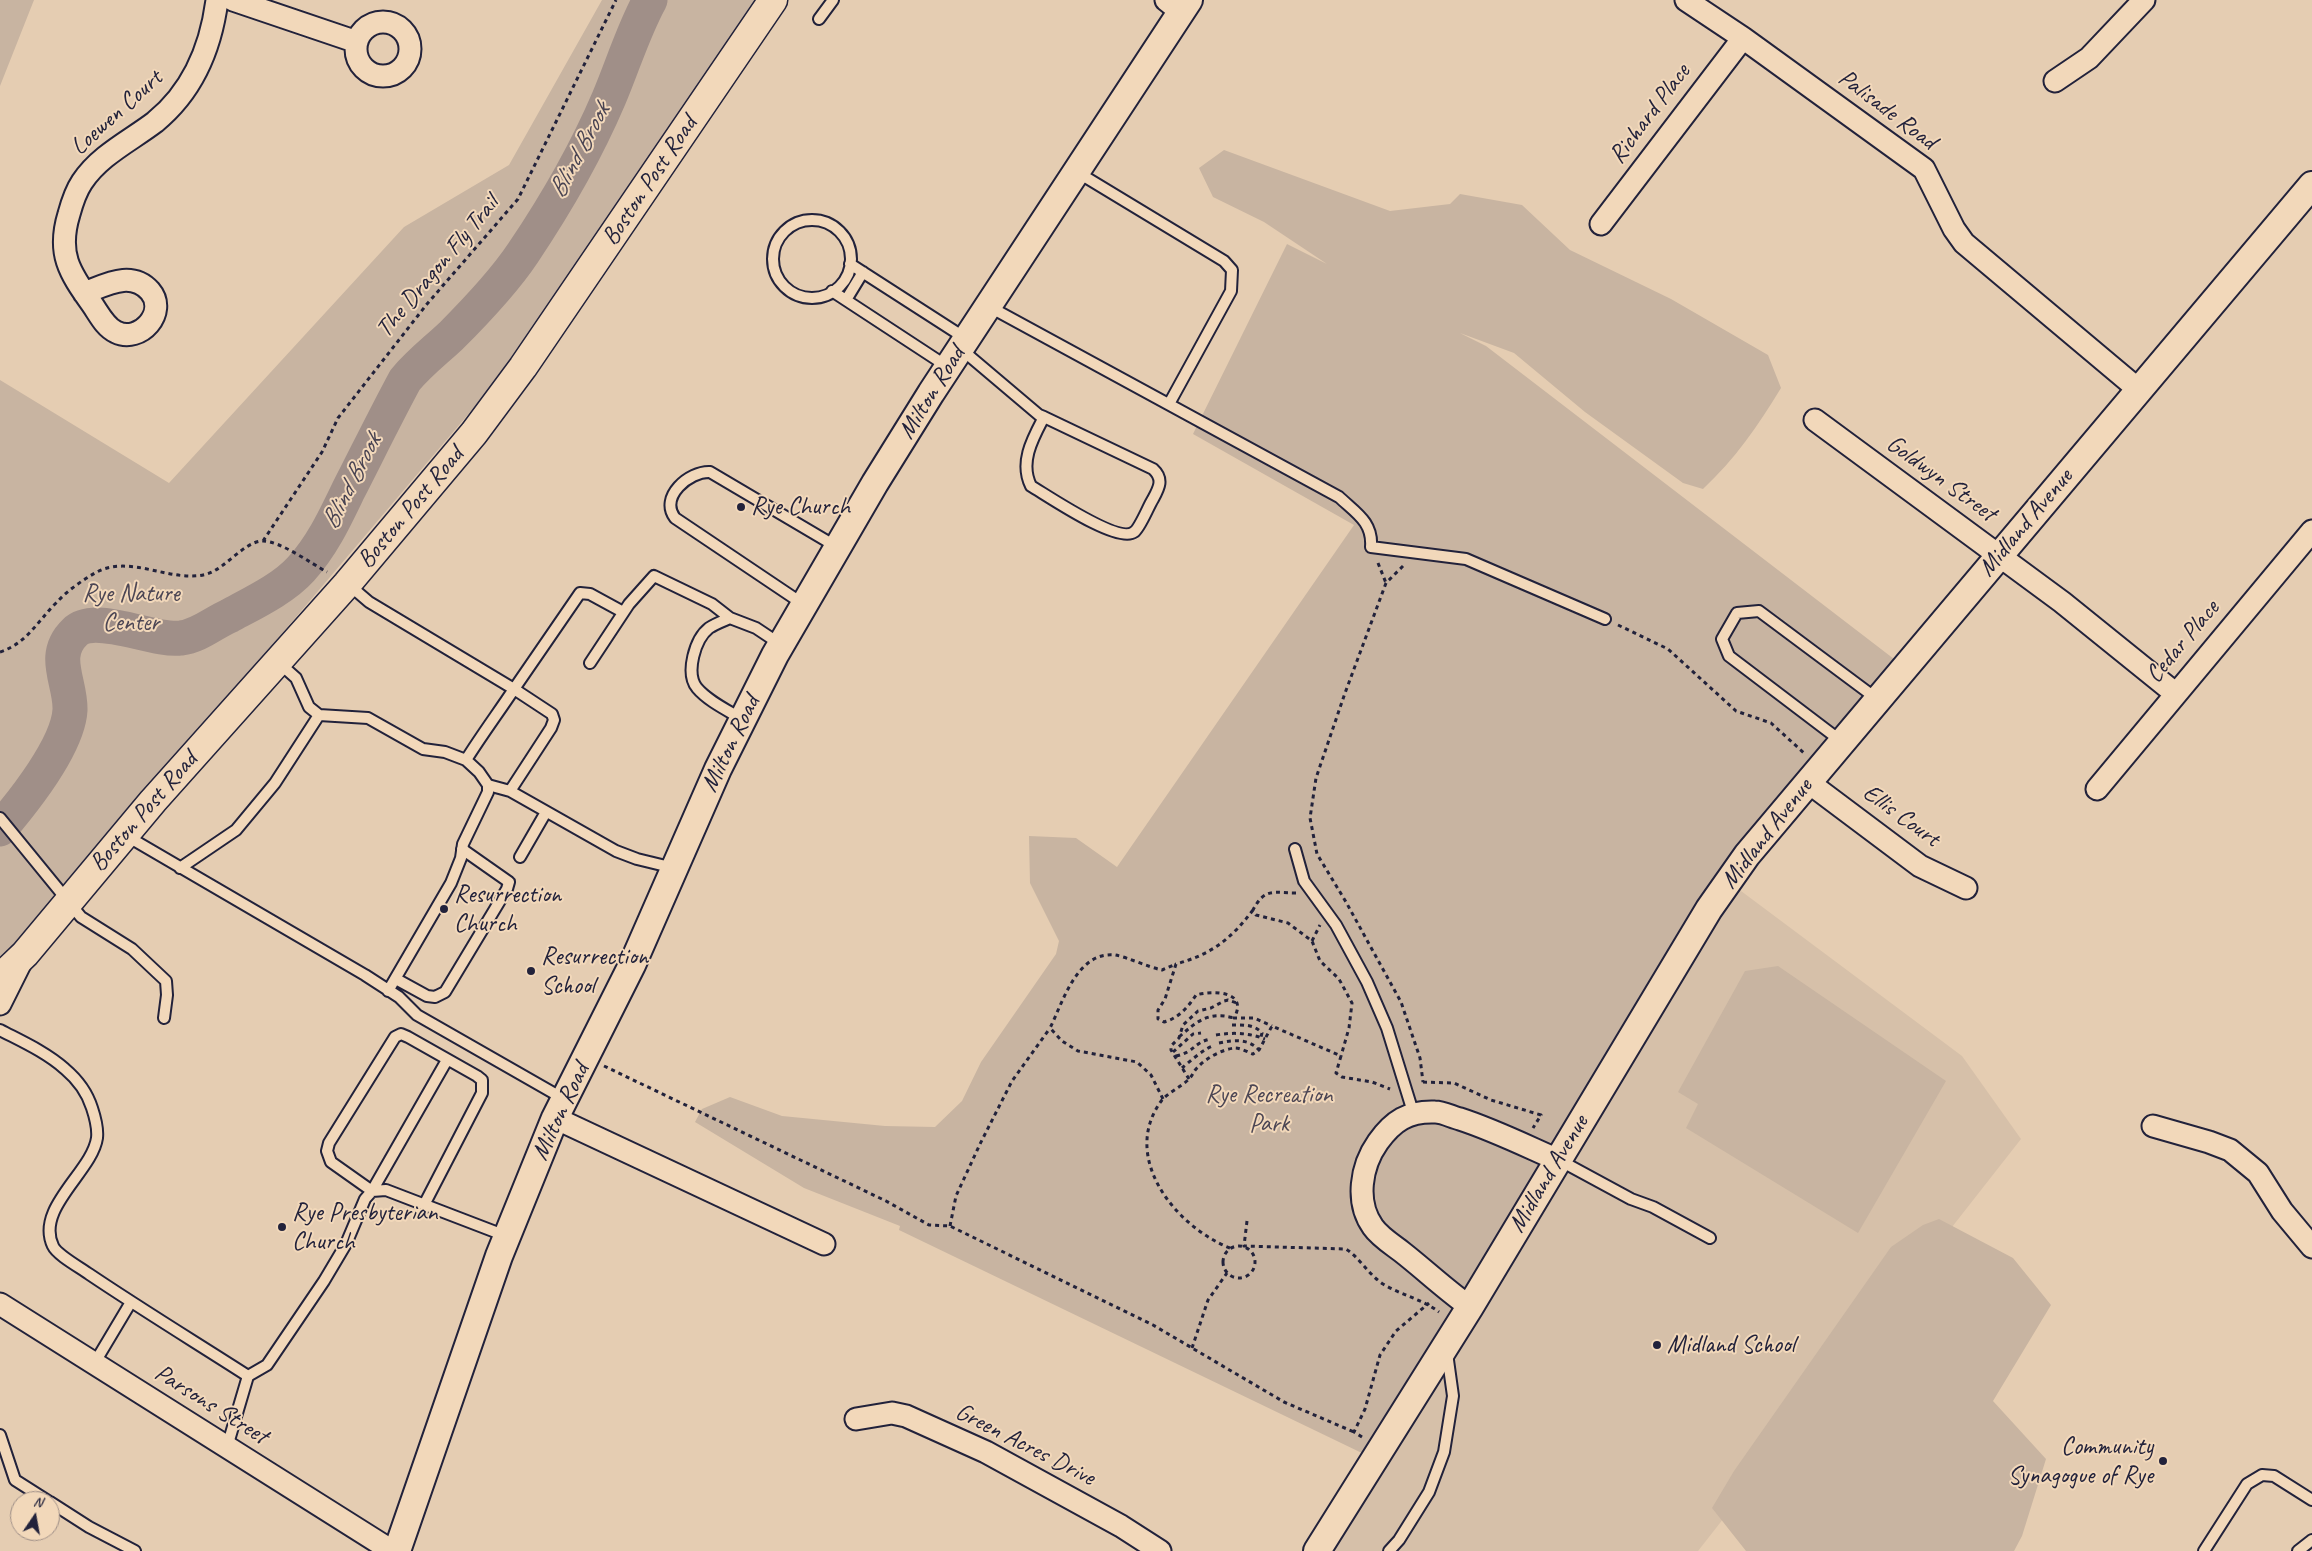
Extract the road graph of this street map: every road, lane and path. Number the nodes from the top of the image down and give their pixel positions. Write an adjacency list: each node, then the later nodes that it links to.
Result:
1 (218, 0): 19 (street, Loewen Court)
2 (233, 0): 11 (street)
3 (616, 0): 28 (path, The Dragon Fly Trail)
4 (773, 0): 35 (main road, Boston Post Road)
5 (833, 0): 9 (lane)
6 (1686, 0): 10 (street, Palisade Road)
7 (2144, 0): 12 (street)
8 (1178, 4): 13 (street, Milton Road)
9 (819, 19)
10 (1743, 38): 15 (street, Richard Place); 23 (street, Palisade Road)
11 (357, 42)
12 (2055, 81)
13 (1076, 172): 21 (street, Milton Road); 24 (lane)
14 (2312, 184): 23 (street, Midland Avenue)
15 (1601, 224)
16 (850, 264): 17 (lane); 18 (lane); 18 (lane)
17 (863, 272): 20 (lane); 22 (lane)
18 (832, 292): 20 (lane)
19 (84, 293)
20 (846, 300): 22 (lane)
21 (988, 306): 22 (street, Milton Road); 24 (lane)
22 (958, 351): 25 (lane); 29 (street, Milton Road)
23 (2140, 390): 32 (street, Midland Avenue)
24 (1169, 404): 30 (lane)
25 (1044, 417): 25 (lane)
26 (1815, 420): 32 (street, Goldwyn Street)
27 (2312, 531): 45 (street, Cedar Place)
28 (262, 541): 33 (path); 41 (path, The Dragon Fly Trail)
29 (837, 547): 36 (street, Milton Road); 36 (lane)
30 (1371, 547): 31 (lane); 34 (path)
31 (1415, 553): 34 (path); 39 (lane)
32 (1999, 555): 45 (street, Goldwyn Street); 46 (street, Midland Avenue)
33 (323, 570)
34 (1386, 583): 64 (path)
35 (347, 584): 42 (main road, Boston Post Road); 44 (lane)
36 (804, 605): 40 (street, Milton Road)
37 (623, 612): 38 (lane); 43 (lane); 44 (lane)
38 (730, 618): 40 (lane); 48 (lane)
39 (1605, 619): 50 (path)
40 (781, 645): 48 (street, Milton Road)
41 (0, 652)
42 (277, 661): 47 (lane); 58 (main road, Boston Post Road)
43 (590, 663)
44 (514, 689): 51 (lane); 55 (lane)
45 (2176, 694): 54 (street, Cedar Place)
46 (1877, 699): 49 (street, Midland Avenue); 49 (lane)
47 (319, 715): 51 (lane); 62 (lane)
48 (742, 720): 63 (street, Milton Road)
49 (1841, 741): 52 (street, Midland Avenue)
50 (1804, 753)
51 (466, 760): 53 (lane)
52 (1808, 782): 66 (street, Ellis Court); 105 (street, Midland Avenue)
53 (488, 785): 55 (lane); 59 (lane)
54 (2097, 789)
55 (510, 791): 56 (lane)
56 (546, 812): 61 (lane); 63 (lane)
57 (0, 818): 68 (lane)
58 (124, 835): 62 (lane); 68 (main road, Boston Post Road)
59 (462, 849): 73 (lane); 73 (lane)
60 (1295, 849): 102 (lane)
61 (520, 857)
62 (180, 868): 74 (lane)
63 (674, 868): 101 (street, Milton Road)
64 (1331, 878): 65 (path); 97 (path)
65 (1325, 881)
66 (1966, 888)
67 (1301, 893): 69 (path)
68 (69, 901): 70 (main road, Boston Post Road); 77 (lane)
69 (1253, 910): 71 (path); 92 (path)
70 (25, 954): 72 (main road, Boston Post Road); 75 (street)
71 (1176, 964): 76 (path); 81 (path)
72 (0, 978)
73 (396, 979): 74 (lane)
74 (388, 991): 101 (lane)
75 (0, 1004)
76 (1237, 1004): 78 (path); 85 (path)
77 (164, 1018)
78 (1234, 1018): 80 (path); 85 (path)
79 (1232, 1024): 86 (path)
80 (1272, 1026): 86 (path); 92 (path)
81 (1050, 1028): 100 (path); 109 (path)
82 (0, 1030): 118 (lane)
83 (1201, 1033): 91 (path)
84 (1216, 1035): 86 (path)
85 (1179, 1038): 91 (path)
86 (1263, 1038): 90 (path)
87 (1211, 1039): 91 (path)
88 (1219, 1043): 90 (path)
89 (1213, 1046): 95 (path)
90 (1259, 1050): 96 (path)
91 (1175, 1054): 95 (path)
92 (1342, 1056): 99 (path)
93 (447, 1060): 106 (lane); 106 (lane); 107 (lane)
94 (602, 1065): 109 (path)
95 (1182, 1068): 96 (path)
96 (1188, 1079): 100 (path)
97 (1423, 1082): 98 (path); 104 (path)
98 (1416, 1083)
99 (1390, 1089)
100 (1163, 1099): 115 (path)
101 (560, 1109): 110 (street, Milton Road); 112 (street)
102 (1413, 1112): 105 (street); 121 (street)
103 (2153, 1126): 114 (street)
104 (1529, 1135)
105 (1558, 1160): 111 (lane); 121 (street, Midland Avenue)
106 (372, 1191): 107 (lane); 126 (lane)
107 (424, 1205): 110 (lane)
108 (1247, 1221): 113 (path)
109 (950, 1226): 124 (path)
110 (507, 1236): 139 (street, Milton Road)
111 (1710, 1238)
112 (824, 1244)
113 (1244, 1246): 115 (path); 116 (path); 120 (path)
114 (2312, 1247)
115 (1230, 1248): 116 (path)
116 (1227, 1273): 124 (path)
117 (1432, 1297): 120 (path)
118 (131, 1302): 125 (lane); 126 (lane)
119 (0, 1304): 125 (street, Parsons Street)
120 (1429, 1304): 122 (path); 128 (path)
121 (1470, 1307): 123 (street, Midland Avenue)
122 (1439, 1312)
123 (1446, 1344): 141 (street, Midland Avenue); 142 (lane)
124 (1192, 1348): 128 (path)
125 (94, 1364): 131 (street, Parsons Street)
126 (248, 1376): 131 (lane)
127 (856, 1419): 140 (street, Green Acres Drive)
128 (1354, 1432): 130 (path)
129 (0, 1435): 132 (lane)
130 (1363, 1437)
131 (227, 1447): 138 (street, Parsons Street)
132 (2, 1451): 133 (lane)
133 (32, 1491)
134 (2312, 1500): 143 (lane)
135 (60, 1509): 137 (lane)
136 (2312, 1540): 144 (lane)
137 (135, 1551)
138 (392, 1551)
139 (396, 1551)
140 (1160, 1551)
141 (1317, 1551)
142 (1389, 1551)
143 (2204, 1551)
144 (2298, 1551)

